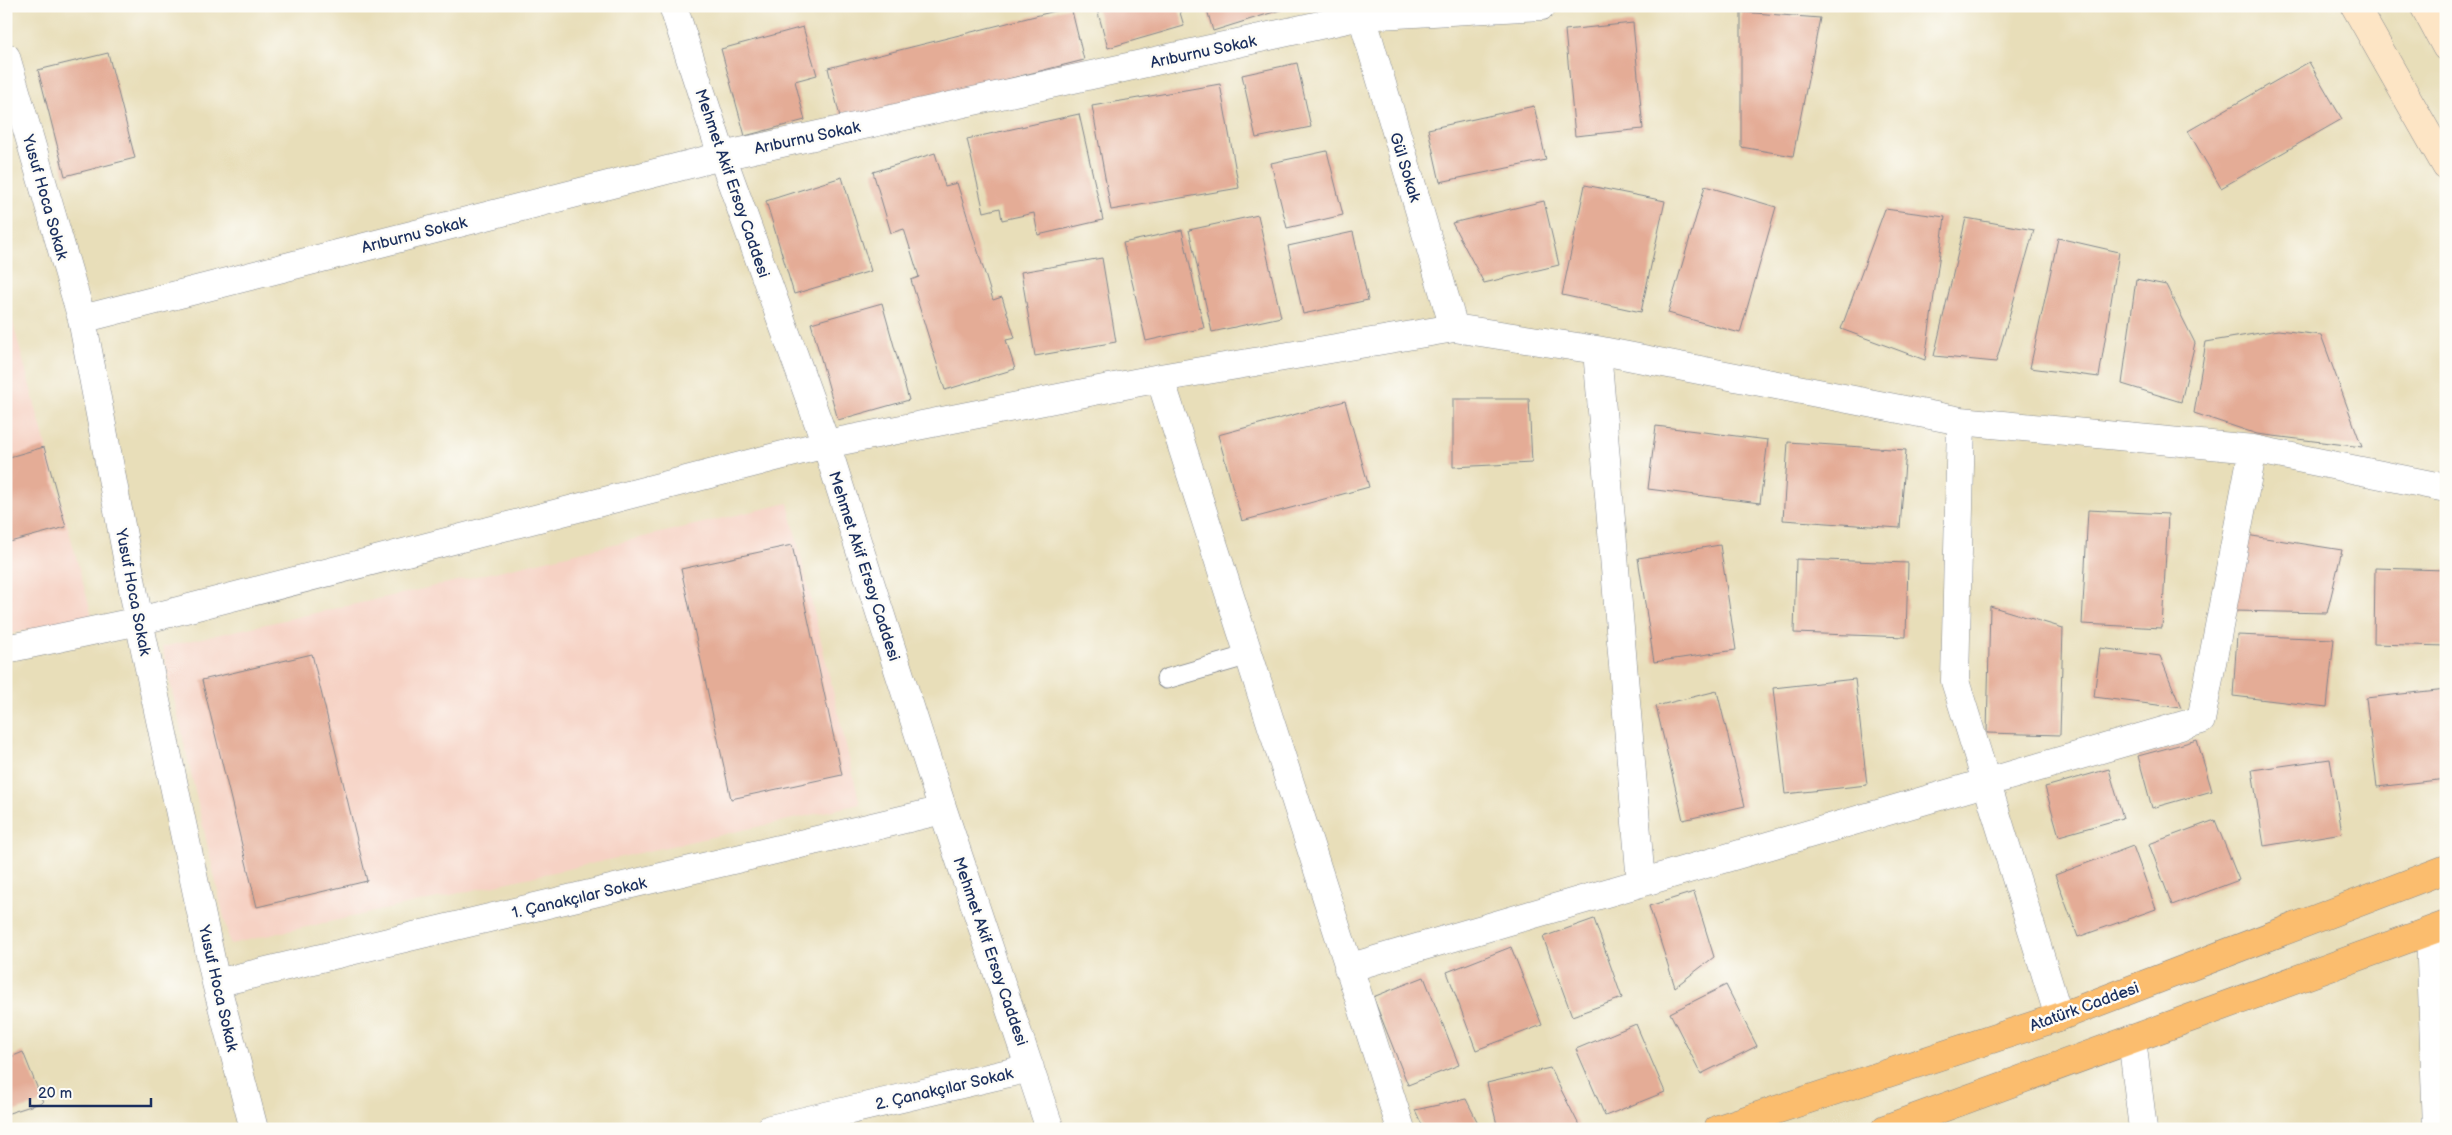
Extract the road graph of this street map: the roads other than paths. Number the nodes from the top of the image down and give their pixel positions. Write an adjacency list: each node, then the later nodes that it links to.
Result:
1 (673, 6): 8 (street, Mehmet Akif Ersoy Caddesi)
2 (1542, 6): 5 (street, Arıburnu Sokak)
3 (2355, 6): 9 (main road)
4 (2424, 6): 6 (main road)
5 (1360, 11): 8 (street, Arıburnu Sokak); 11 (street, Gül Sokak)
6 (2446, 47)
7 (6, 57): 10 (street, Yusuf Hoca Sokak)
8 (722, 156): 10 (street, Arıburnu Sokak); 15 (street, Mehmet Akif Ersoy Caddesi)
9 (2446, 166)
10 (82, 319): 18 (street, Yusuf Hoca Sokak)
11 (1454, 328): 12 (street); 13 (street)
12 (1597, 350): 14 (street); 25 (street)
13 (1160, 378): 15 (street); 20 (street)
14 (1961, 421): 16 (street); 22 (street)
15 (826, 444): 18 (street); 23 (street, Mehmet Akif Ersoy Caddesi)
16 (2253, 449): 17 (street); 22 (street)
17 (2446, 488)
18 (139, 621): 19 (street); 28 (street, Yusuf Hoca Sokak)
19 (6, 649)
20 (1248, 655): 21 (lane); 27 (street)
21 (1166, 679)
22 (1986, 781): 25 (street); 29 (street)
23 (943, 810): 28 (street, 1. Çanakçılar Sokak); 31 (street, Mehmet Akif Ersoy Caddesi)
24 (2446, 868): 29 (highway, Atatürk Caddesi)
25 (1642, 883): 27 (street)
26 (2438, 928): 30 (highway); 39 (street)
27 (1348, 968): 36 (street)
28 (216, 983): 33 (street, Yusuf Hoca Sokak)
29 (2058, 1016): 37 (highway, Atatürk Caddesi)
30 (2132, 1039): 32 (highway); 38 (street)
31 (1030, 1068): 34 (street, 2. Çanakçılar Sokak); 35 (street, Mehmet Akif Ersoy Caddesi)
32 (1887, 1128)
33 (254, 1129)
34 (770, 1129)
35 (1050, 1129)
36 (1401, 1129)
37 (1718, 1129)
38 (2143, 1129)
39 (2437, 1129)

